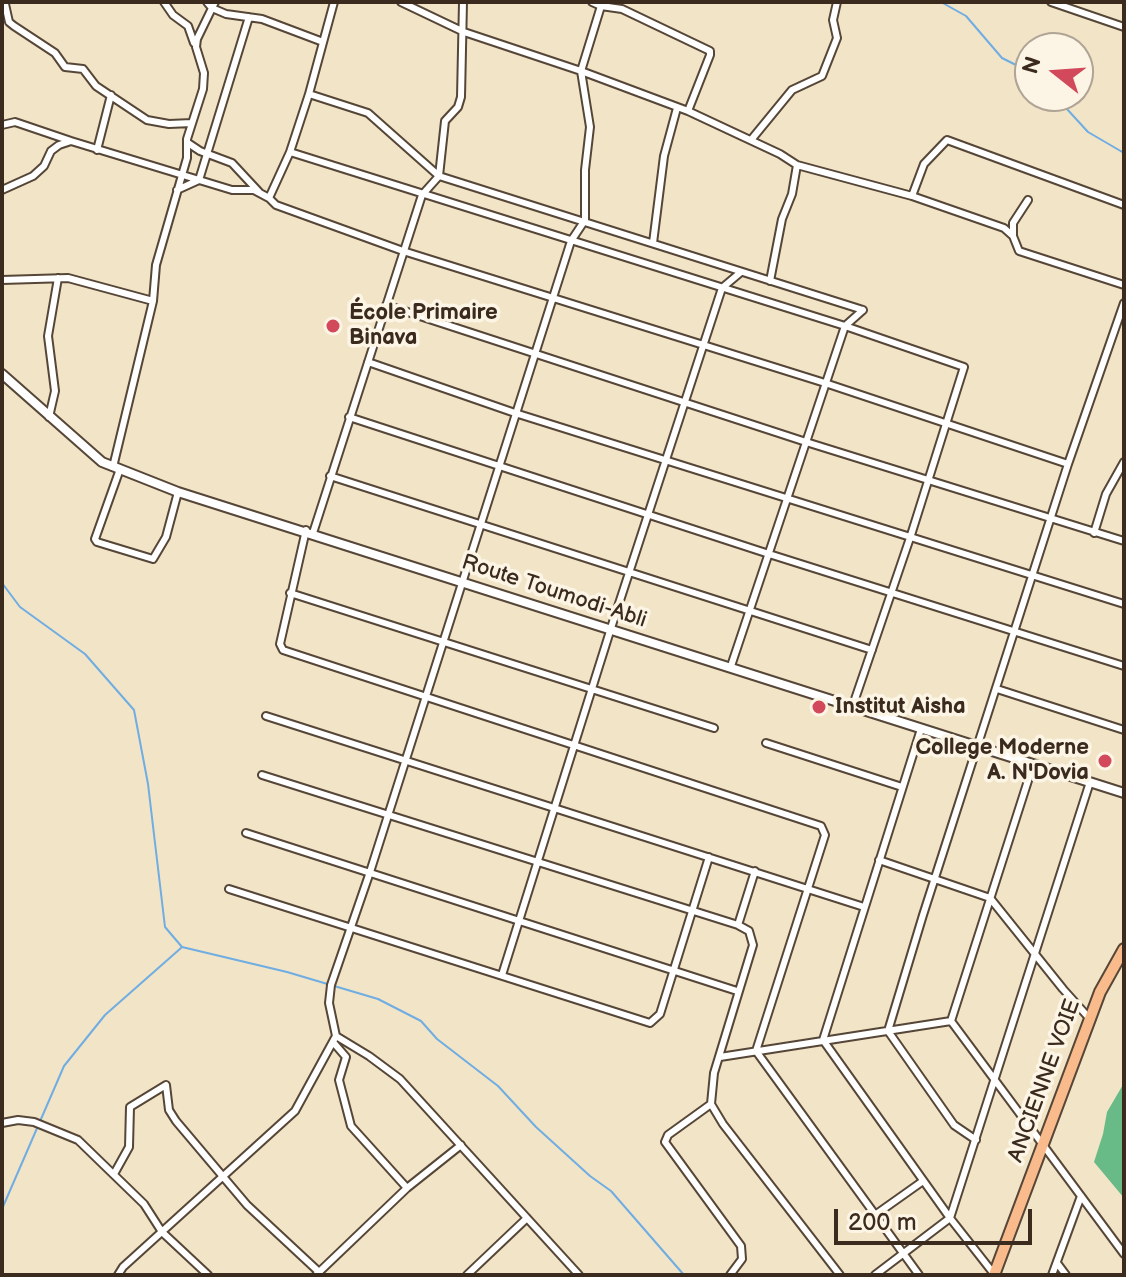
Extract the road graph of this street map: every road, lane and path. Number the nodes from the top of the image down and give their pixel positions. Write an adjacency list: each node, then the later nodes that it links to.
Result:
1 (164, 2): 15 (street)
2 (334, 2): 14 (street)
3 (401, 2): 13 (street)
4 (463, 2): 13 (street)
5 (592, 2): 10 (street)
6 (837, 2): 23 (street)
7 (1051, 2): 12 (street)
8 (5, 4): 18 (street)
9 (211, 4): 11 (street); 15 (street)
10 (602, 4): 16 (street); 20 (street)
11 (249, 17): 14 (street); 28 (street)
12 (1124, 27)
13 (464, 32): 16 (street); 31 (street)
14 (323, 42): 17 (street)
15 (196, 47): 21 (street)
16 (581, 71): 19 (street); 41 (street)
17 (309, 94): 27 (street); 31 (street)
18 (111, 95): 21 (street); 26 (street)
19 (677, 108): 20 (street); 44 (street)
20 (688, 111): 23 (street)
21 (192, 123): 25 (street)
22 (2, 125): 24 (street)
23 (751, 140): 29 (street)
24 (71, 141): 26 (street); 33 (street)
25 (188, 143): 28 (street); 30 (street)
26 (97, 150): 30 (street)
27 (290, 152): 36 (street); 38 (street)
28 (206, 153): 32 (street); 35 (street)
29 (797, 165): 37 (street); 49 (street)
30 (182, 176): 32 (street); 34 (street)
31 (439, 176): 36 (street); 41 (street)
32 (199, 180): 34 (street); 35 (street)
33 (2, 190)
34 (177, 190): 53 (street)
35 (260, 192): 38 (street)
36 (422, 195): 43 (street); 45 (street)
37 (912, 196): 40 (street); 42 (street)
38 (269, 198): 45 (street)
39 (1028, 200): 42 (street)
40 (1124, 205)
41 (585, 220): 43 (street); 44 (street)
42 (1013, 236): 50 (street)
43 (571, 241): 51 (street); 52 (street)
44 (653, 243): 46 (street)
45 (403, 251): 52 (street); 55 (street)
46 (741, 272): 49 (street); 51 (street)
47 (58, 278): 48 (street); 53 (street); 64 (street)
48 (2, 280)
49 (770, 281): 56 (street)
50 (1124, 285)
51 (722, 288): 56 (street); 57 (street)
52 (552, 298): 57 (street); 58 (street)
53 (153, 301): 72 (street)
54 (1124, 303): 70 (street)
55 (386, 305): 58 (street); 59 (street)
56 (845, 326): 61 (street); 66 (street)
57 (703, 345): 61 (street); 62 (street)
58 (535, 354): 62 (street); 63 (street)
59 (368, 362): 63 (street); 65 (street)
60 (2, 374): 64 (street, Route Toumodi-Abli)
61 (825, 383): 66 (street); 67 (street)
62 (685, 403): 67 (street); 68 (street)
63 (515, 413): 68 (street); 71 (street)
64 (49, 417): 72 (street, Route Toumodi-Abli)
65 (349, 417): 71 (street); 73 (street)
66 (945, 424): 70 (street); 74 (street)
67 (806, 442): 74 (street); 76 (street)
68 (666, 459): 76 (street); 77 (street)
69 (1124, 462): 81 (street)
70 (1068, 464): 78 (street)
71 (498, 467): 77 (street); 79 (street)
72 (116, 468): 75 (street, Route Toumodi-Abli); 75 (street)
73 (330, 476): 79 (street); 80 (street)
74 (929, 480): 78 (street); 82 (street)
75 (178, 492): 80 (street, Route Toumodi-Abli)
76 (787, 497): 82 (street); 84 (street)
77 (648, 515): 84 (street); 85 (street)
78 (1052, 519): 81 (street); 86 (street)
79 (480, 524): 85 (street); 87 (street)
80 (309, 532): 87 (street, Route Toumodi-Abli); 89 (street)
81 (1094, 533): 83 (street)
82 (911, 535): 86 (street); 88 (street)
83 (1124, 541)
84 (769, 554): 88 (street); 91 (street)
85 (629, 572): 91 (street); 92 (street)
86 (1033, 575): 90 (street); 93 (street)
87 (461, 581): 92 (street, Route Toumodi-Abli); 94 (street)
88 (891, 592): 93 (street); 95 (street)
89 (290, 593): 94 (street); 100 (street)
90 (1124, 604)
91 (750, 610): 95 (street); 96 (street)
92 (611, 628): 96 (street, Route Toumodi-Abli); 98 (street)
93 (1014, 633): 97 (street); 99 (street)
94 (442, 641): 98 (street); 100 (street)
95 (872, 650): 101 (street)
96 (731, 666): 101 (street, Route Toumodi-Abli)
97 (1124, 666)
98 (592, 688): 103 (street); 107 (street)
99 (997, 689): 105 (street); 108 (street)
100 (425, 696): 107 (street); 109 (street)
101 (853, 705): 104 (street, Route Toumodi-Abli)
102 (266, 716): 109 (street)
103 (714, 728)
104 (921, 729): 108 (street, Route Toumodi-Abli); 113 (street)
105 (1124, 730)
106 (766, 743): 113 (street)
107 (574, 745): 115 (street); 124 (street)
108 (977, 746): 110 (street, Route Toumodi-Abli); 123 (street)
109 (405, 760): 115 (street); 116 (street)
110 (1033, 765): 112 (street, Route Toumodi-Abli); 126 (street)
111 (262, 775): 116 (street)
112 (1090, 782): 114 (street, Route Toumodi-Abli); 133 (street)
113 (902, 787): 119 (street)
114 (1124, 793)
115 (554, 808): 118 (street); 120 (street)
116 (388, 813): 120 (street); 122 (street)
117 (246, 833): 122 (street)
118 (709, 857): 121 (street); 128 (street)
119 (879, 860): 123 (street); 127 (street)
120 (537, 861): 128 (street); 129 (street)
121 (755, 871): 124 (street); 130 (street)
122 (370, 872): 129 (street); 131 (street)
123 (936, 879): 126 (street); 139 (street)
124 (808, 888): 127 (street); 142 (street)
125 (229, 889): 131 (street)
126 (990, 898): 133 (street); 138 (street)
127 (864, 907): 141 (street)
128 (692, 911): 130 (street); 134 (street)
129 (519, 919): 134 (street); 135 (street)
130 (738, 925): 136 (street)
131 (352, 927): 135 (street); 140 (street)
132 (1124, 949): 137 (main road, ANCIENNE VOIE)
133 (1036, 954): 137 (street); 144 (street)
134 (675, 969): 135 (street); 136 (street)
135 (502, 975)
136 (737, 991): 143 (street)
137 (1090, 1019): 148 (main road, ANCIENNE VOIE)
138 (951, 1021): 139 (street); 144 (street)
139 (888, 1031): 141 (street); 147 (street)
140 (334, 1039): 149 (street); 151 (street); 153 (street)
141 (823, 1040): 142 (street); 152 (street)
142 (756, 1051): 143 (street); 155 (street)
143 (720, 1057): 145 (street)
144 (996, 1080): 147 (street); 148 (street)
145 (711, 1104): 167 (street); 168 (street)
146 (2, 1123): 150 (street)
147 (976, 1140): 157 (street)
148 (1044, 1142): 154 (street); 171 (main road, ANCIENNE VOIE)
149 (461, 1145): 153 (street); 156 (street)
150 (114, 1174): 151 (street); 158 (street)
151 (223, 1175): 158 (street); 162 (street)
152 (923, 1181): 155 (street); 157 (street)
153 (407, 1188): 162 (street)
154 (1081, 1196): 159 (street); 161 (street)
155 (875, 1215): 160 (street)
156 (527, 1218): 165 (street); 166 (street)
157 (950, 1218): 160 (street); 171 (street)
158 (162, 1232): 163 (street); 164 (street)
159 (1124, 1254)
160 (903, 1255): 169 (street); 170 (street)
161 (1057, 1263): 172 (street); 173 (street)
162 (318, 1274)
163 (118, 1275)
164 (208, 1275)
165 (467, 1275)
166 (579, 1275)
167 (730, 1275)
168 (840, 1275)
169 (875, 1275)
170 (919, 1275)
171 (994, 1275)
172 (1052, 1275)
173 (1066, 1275)

